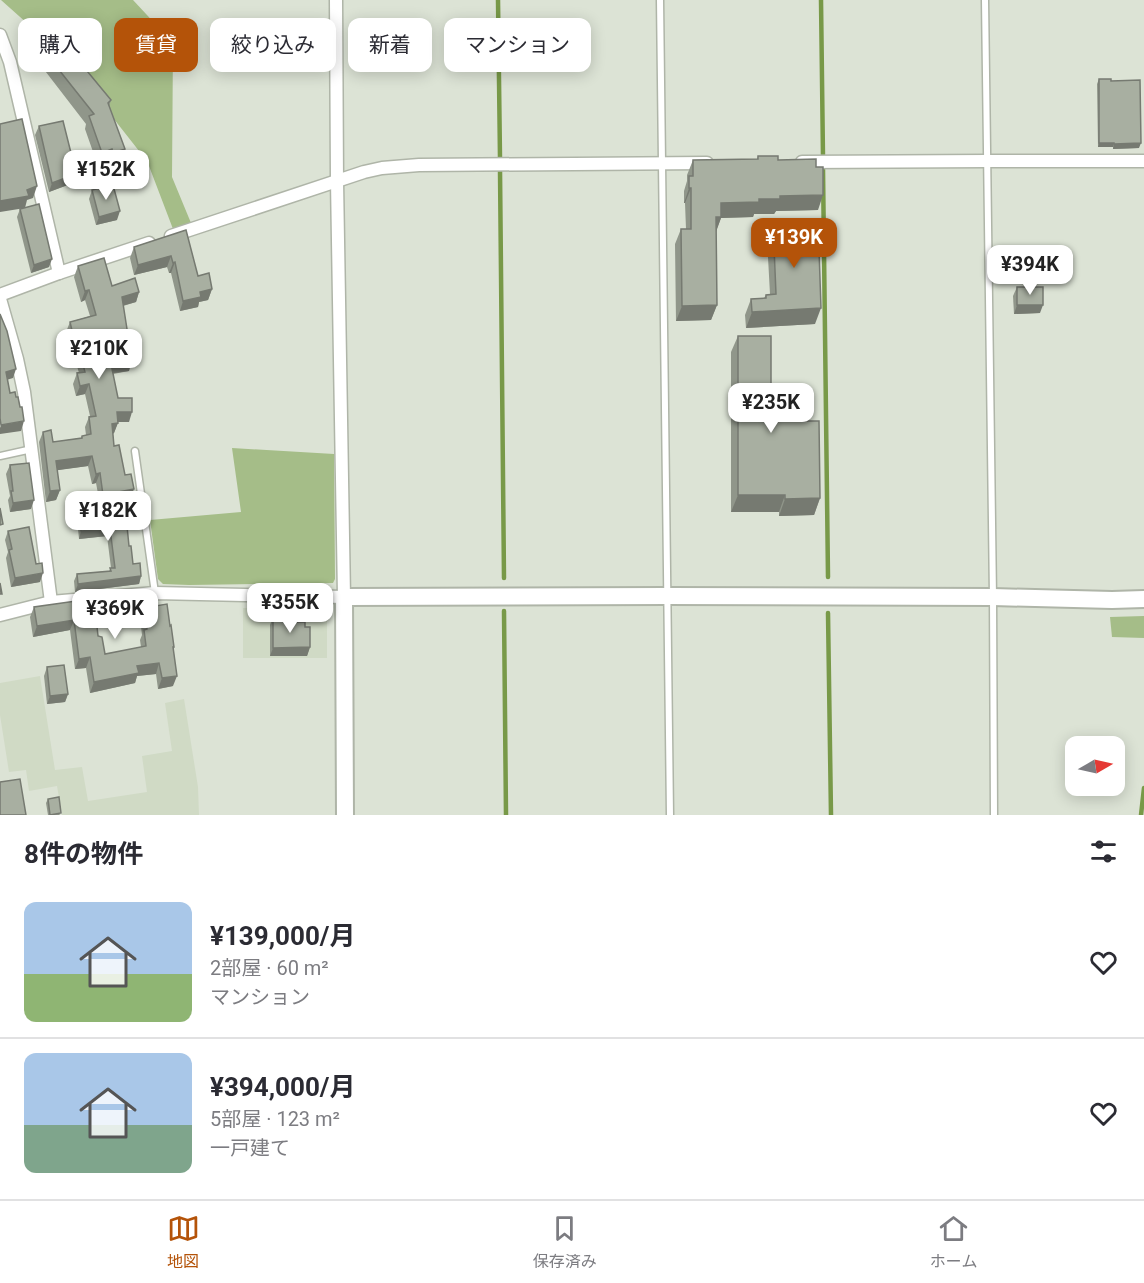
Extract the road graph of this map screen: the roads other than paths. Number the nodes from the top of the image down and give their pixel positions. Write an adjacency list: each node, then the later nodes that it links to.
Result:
1 (336, 0): 10 (street)
2 (660, 0): 9 (lane)
3 (985, 0): 5 (lane)
4 (0, 34): 11 (street)
5 (987, 161): 6 (street); 8 (street); 19 (lane)
6 (1144, 161)
7 (720, 163): 9 (street)
8 (790, 163)
9 (662, 164): 10 (street); 17 (lane)
10 (337, 181): 11 (street); 18 (street)
11 (59, 273): 12 (street)
12 (0, 297): 13 (street)
13 (32, 449): 15 (lane); 21 (street)
14 (135, 452): 16 (lane)
15 (0, 456)
16 (155, 593): 18 (street); 21 (street)
17 (667, 596): 18 (street); 19 (street); 24 (lane)
18 (344, 597): 23 (street)
19 (993, 597): 20 (street); 25 (lane)
20 (1144, 599)
21 (51, 602): 22 (street)
22 (0, 615)
23 (345, 815)
24 (669, 815)
25 (994, 815)

